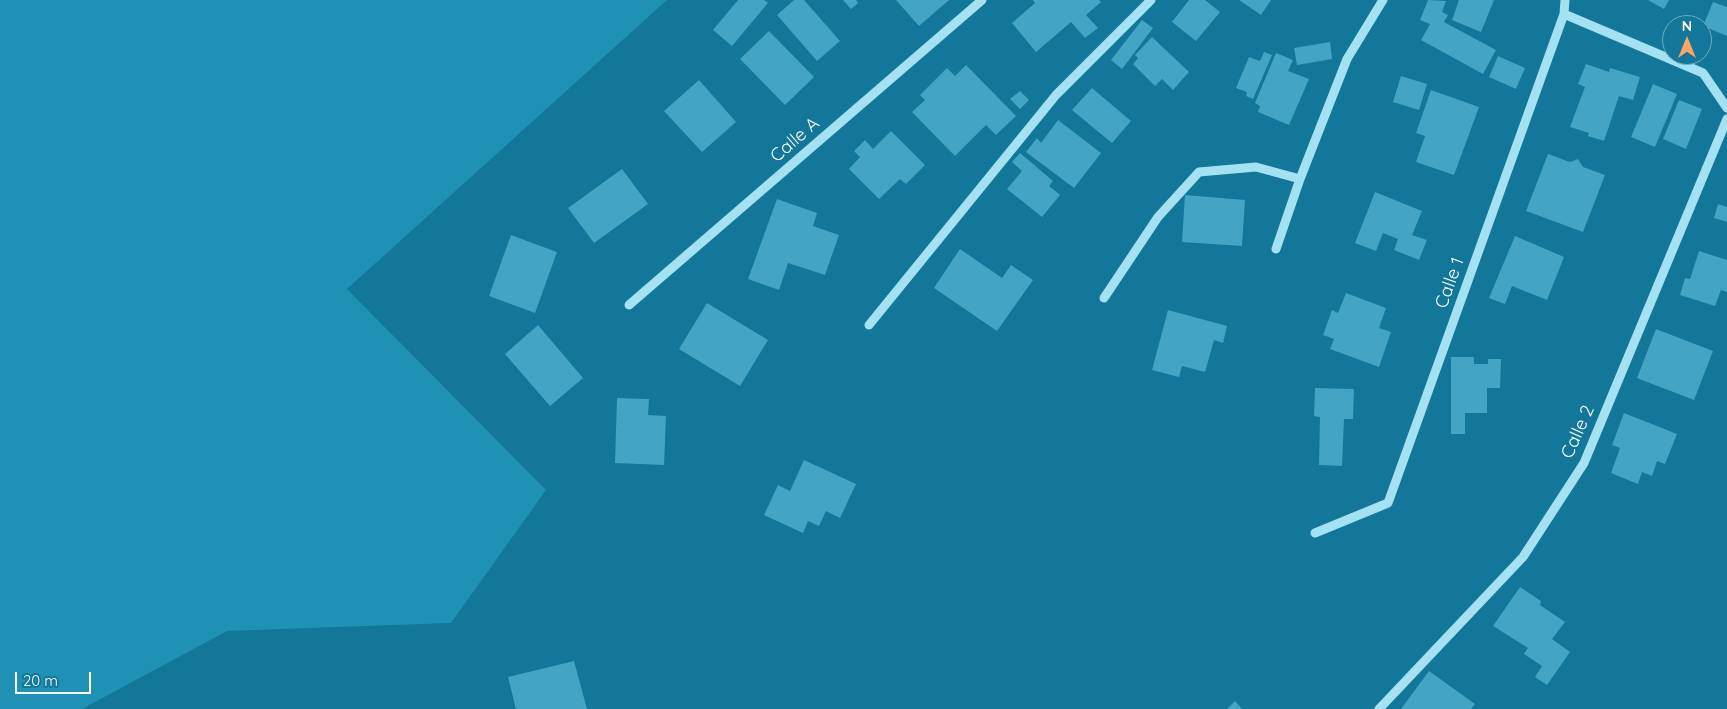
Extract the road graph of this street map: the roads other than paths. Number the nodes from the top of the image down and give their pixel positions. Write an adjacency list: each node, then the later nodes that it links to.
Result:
1 (982, 0): 11 (street, Calle A)
2 (1151, 0): 12 (street)
3 (1383, 0): 8 (street)
4 (1565, 0): 5 (street, Calle 1)
5 (1564, 14): 6 (street); 13 (street, Calle 1)
6 (1727, 108)
7 (1727, 119): 14 (street, Calle 2)
8 (1300, 179): 9 (street); 10 (street)
9 (1276, 249)
10 (1104, 298)
11 (629, 305)
12 (869, 325)
13 (1316, 533)
14 (1378, 709)

